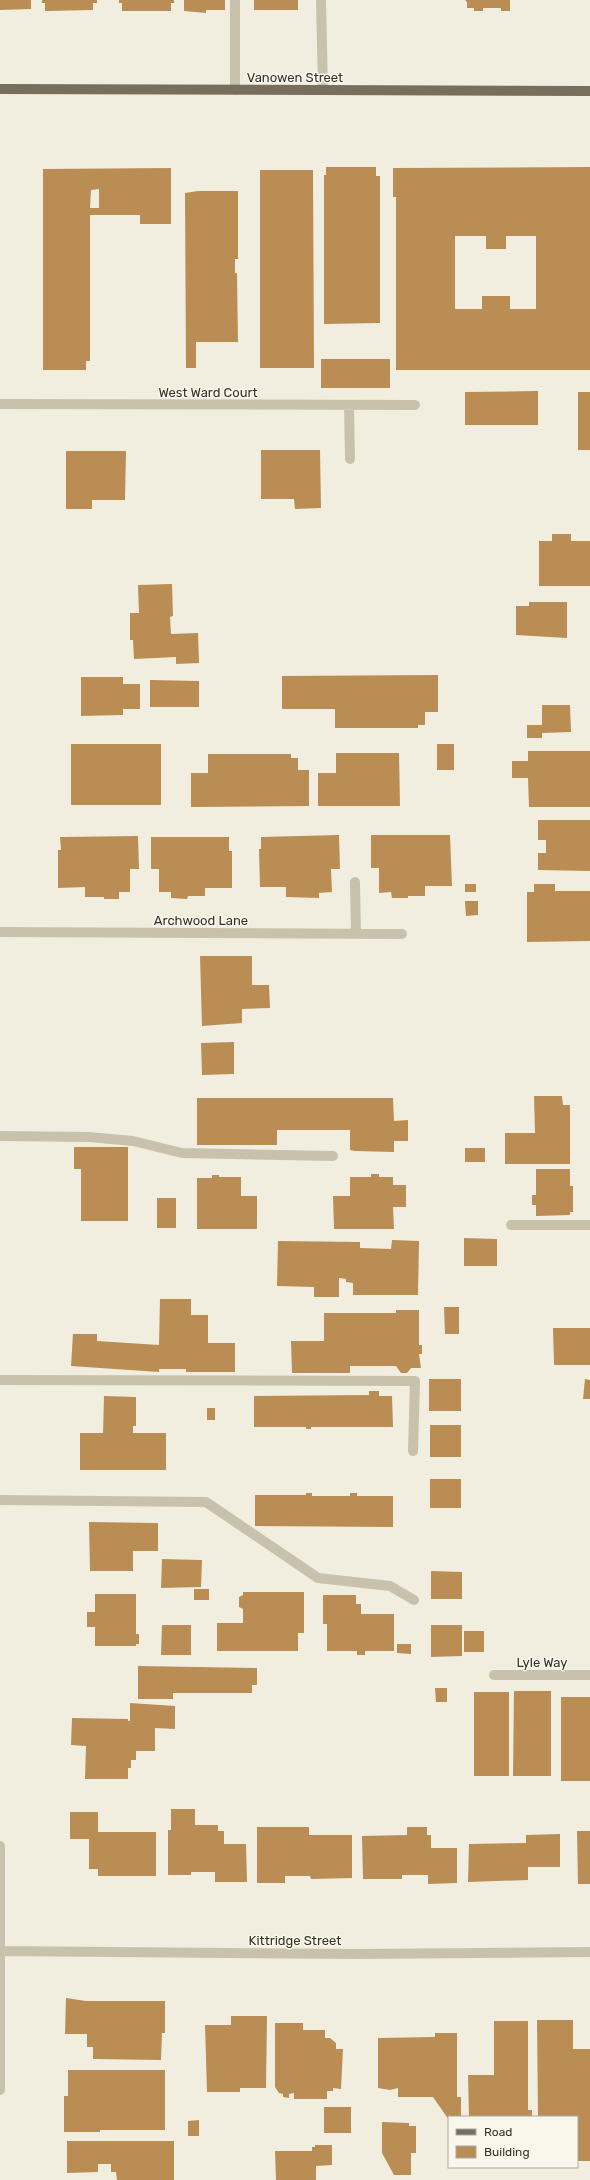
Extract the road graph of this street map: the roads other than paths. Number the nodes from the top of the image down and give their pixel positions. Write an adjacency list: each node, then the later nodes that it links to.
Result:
1 (235, 0): 4 (street)
2 (321, 0): 5 (street)
3 (0, 89): 4 (main road, Vanowen Street)
4 (235, 90): 5 (main road, Vanowen Street)
5 (323, 90): 6 (main road, Vanowen Street)
6 (590, 91)
7 (0, 404): 8 (street, West Ward Court)
8 (349, 405): 9 (street, West Ward Court); 10 (street)
9 (415, 405)
10 (350, 459)
11 (355, 882): 13 (street)
12 (0, 932): 13 (street, Archwood Lane)
13 (356, 934): 14 (street, Archwood Lane)
14 (402, 934)
15 (0, 1136): 16 (street)
16 (332, 1156)
17 (590, 1224): 18 (street)
18 (511, 1225)
19 (0, 1380): 20 (street)
20 (414, 1451)
21 (0, 1500): 22 (street)
22 (414, 1600)
23 (494, 1675): 24 (street, Lyle Way)
24 (590, 1675)
25 (0, 1846): 26 (street)
26 (1, 1951): 27 (street, Kittridge Street); 28 (street)
27 (590, 1952)
28 (0, 2090)

